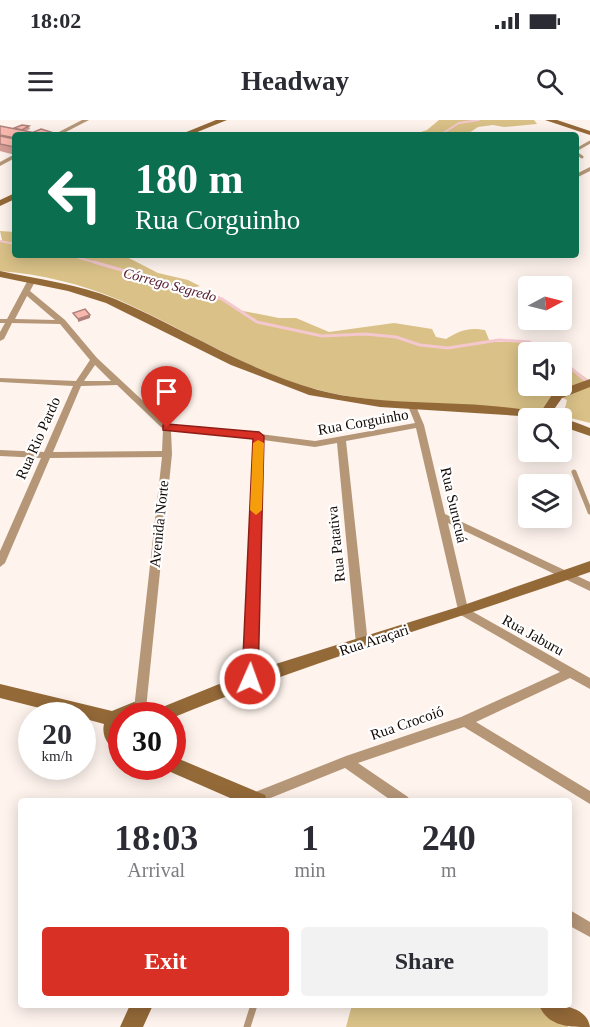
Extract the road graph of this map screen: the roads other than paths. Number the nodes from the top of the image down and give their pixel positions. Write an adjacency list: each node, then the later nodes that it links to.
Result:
1 (86, 120): 4 (street)
2 (223, 120): 5 (street)
3 (549, 120): 6 (street)
4 (62, 132)
5 (191, 132)
6 (590, 133)
7 (579, 154): 8 (lane)
8 (582, 157)
9 (0, 276): 10 (street)
10 (28, 284): 12 (street); 13 (street); 20 (street)
11 (0, 321): 12 (street)
12 (10, 322): 13 (street); 14 (street)
13 (62, 322): 15 (street)
14 (0, 339)
15 (94, 360): 17 (street); 18 (street, Rua Rio Pardo)
16 (0, 380): 18 (street)
17 (117, 383): 18 (street); 25 (street)
18 (78, 384): 31 (street, Rua Rio Pardo)
19 (585, 384): 21 (street)
20 (412, 406): 22 (street); 23 (street, Rua Surucuá)
21 (551, 408)
22 (518, 414)
23 (420, 425): 28 (street, Rua Corguinho); 34 (street, Rua Surucuá)
24 (572, 426): 26 (street)
25 (167, 428): 27 (street, Rua Corguinho); 30 (street, Avenida Norte)
26 (590, 432)
27 (259, 436): 28 (street, Rua Corguinho); 43 (street)
28 (340, 441): 41 (street, Rua Patativa)
29 (0, 453): 31 (street)
30 (167, 454): 31 (street); 46 (street, Avenida Norte)
31 (47, 455): 35 (street, Rua Rio Pardo)
32 (574, 472): 33 (lane)
33 (590, 512)
34 (442, 516): 38 (street); 40 (street, Rua Surucuá)
35 (5, 538): 36 (street, Rua Rio Pardo)
36 (0, 563)
37 (590, 566): 38 (street, Rua Araçari)
38 (564, 574): 39 (street); 40 (street, Rua Araçari)
39 (590, 587)
40 (463, 611): 41 (street, Rua Araçari); 42 (street, Rua Jaburu)
41 (362, 645): 43 (street, Rua Araçari)
42 (570, 673): 44 (street, Rua Jaburu); 49 (street, Rua Crocoió)
43 (250, 679): 47 (street, Rua Araçari)
44 (590, 684)
45 (0, 692): 48 (street)
46 (147, 702)
47 (186, 705)
48 (108, 717)
49 (465, 721): 50 (street, Rua Crocoió); 55 (street)
50 (346, 762): 53 (street, Rua Crocoió); 54 (street)
51 (186, 770): 52 (street)
52 (249, 798)
53 (259, 798)
54 (399, 798)
55 (590, 798)
56 (572, 918): 57 (street)
57 (590, 930)
58 (140, 1008): 61 (street)
59 (253, 1008): 62 (lane)
60 (554, 1008): 63 (street)
61 (131, 1027)
62 (248, 1027)
63 (580, 1027)

